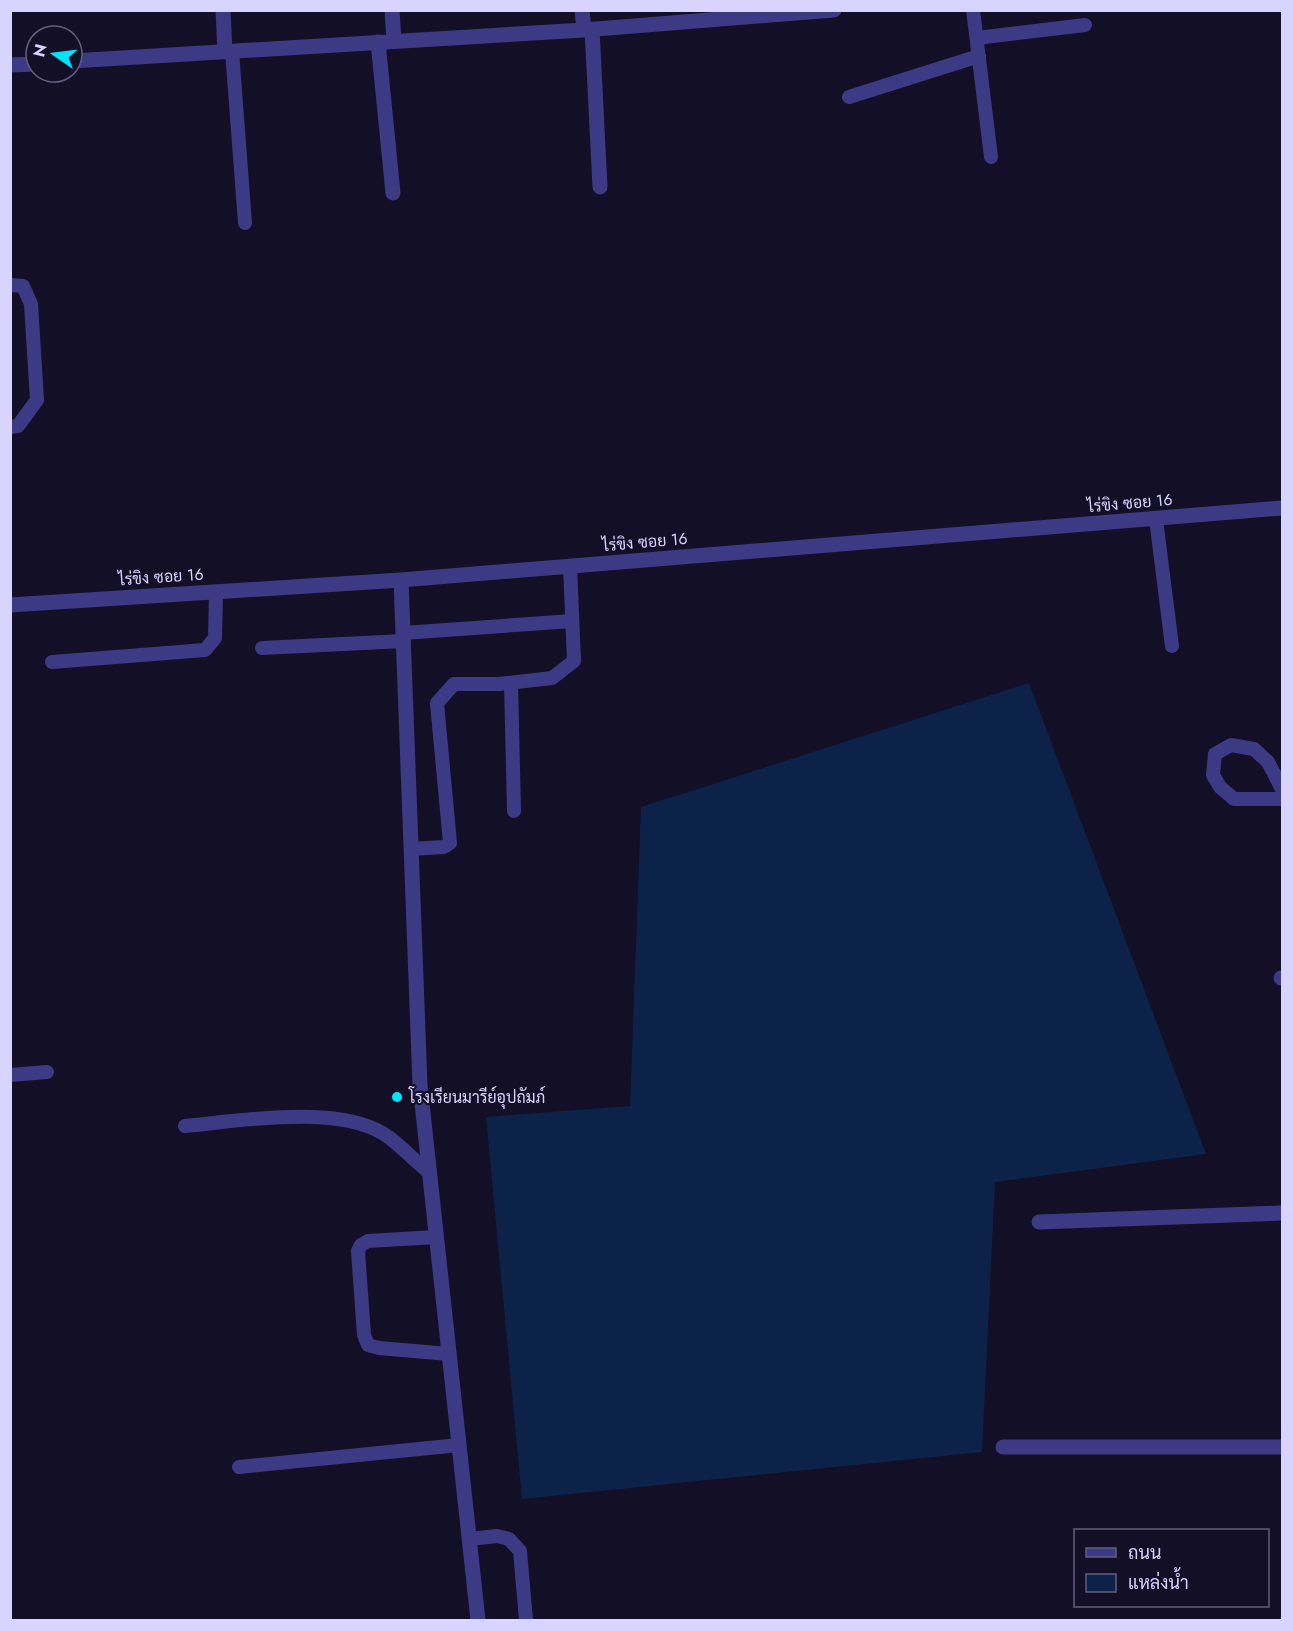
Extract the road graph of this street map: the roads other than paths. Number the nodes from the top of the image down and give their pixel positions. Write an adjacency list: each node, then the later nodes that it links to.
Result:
1 (223, 10): 12 (street)
2 (392, 10): 10 (street)
3 (582, 10): 8 (street)
4 (834, 10): 6 (street)
5 (973, 10): 9 (lane)
6 (750, 14): 8 (street)
7 (1085, 25): 9 (lane)
8 (588, 29): 10 (street); 17 (street)
9 (976, 38): 13 (lane)
10 (394, 41): 11 (street)
11 (378, 42): 12 (street); 18 (street)
12 (228, 52): 14 (street); 19 (lane)
13 (979, 56): 15 (lane); 16 (lane)
14 (84, 60)
15 (849, 97)
16 (992, 157)
17 (600, 187)
18 (393, 193)
19 (245, 223)
20 (10, 285): 21 (lane)
21 (10, 428)
22 (1282, 508): 23 (street, ไร่ขิง ซอย 16)
23 (1156, 519): 24 (street, ไร่ขิง ซอย 16); 30 (lane)
24 (570, 566): 25 (street, ไร่ขิง ซอย 16); 28 (lane)
25 (401, 580): 26 (street, ไร่ขิง ซอย 16); 29 (street)
26 (216, 592): 27 (street, ไร่ขิง ซอย 16); 32 (lane)
27 (10, 605)
28 (572, 621): 29 (lane); 33 (lane)
29 (403, 637): 31 (lane); 37 (street)
30 (1172, 646)
31 (262, 648)
32 (52, 662)
33 (511, 683): 36 (lane); 37 (lane)
34 (1282, 789): 35 (lane)
35 (1282, 800)
36 (514, 811)
37 (411, 849): 41 (street)
38 (46, 1072): 39 (lane)
39 (10, 1075)
40 (185, 1126): 41 (lane)
41 (429, 1173): 44 (street)
42 (1282, 1213): 43 (street)
43 (1039, 1222)
44 (436, 1237): 45 (street); 45 (lane)
45 (449, 1353): 46 (street)
46 (459, 1445): 49 (lane); 50 (street)
47 (1003, 1447): 48 (street)
48 (1282, 1447)
49 (239, 1467)
50 (469, 1539): 51 (street); 52 (lane)
51 (478, 1620)
52 (526, 1620)

